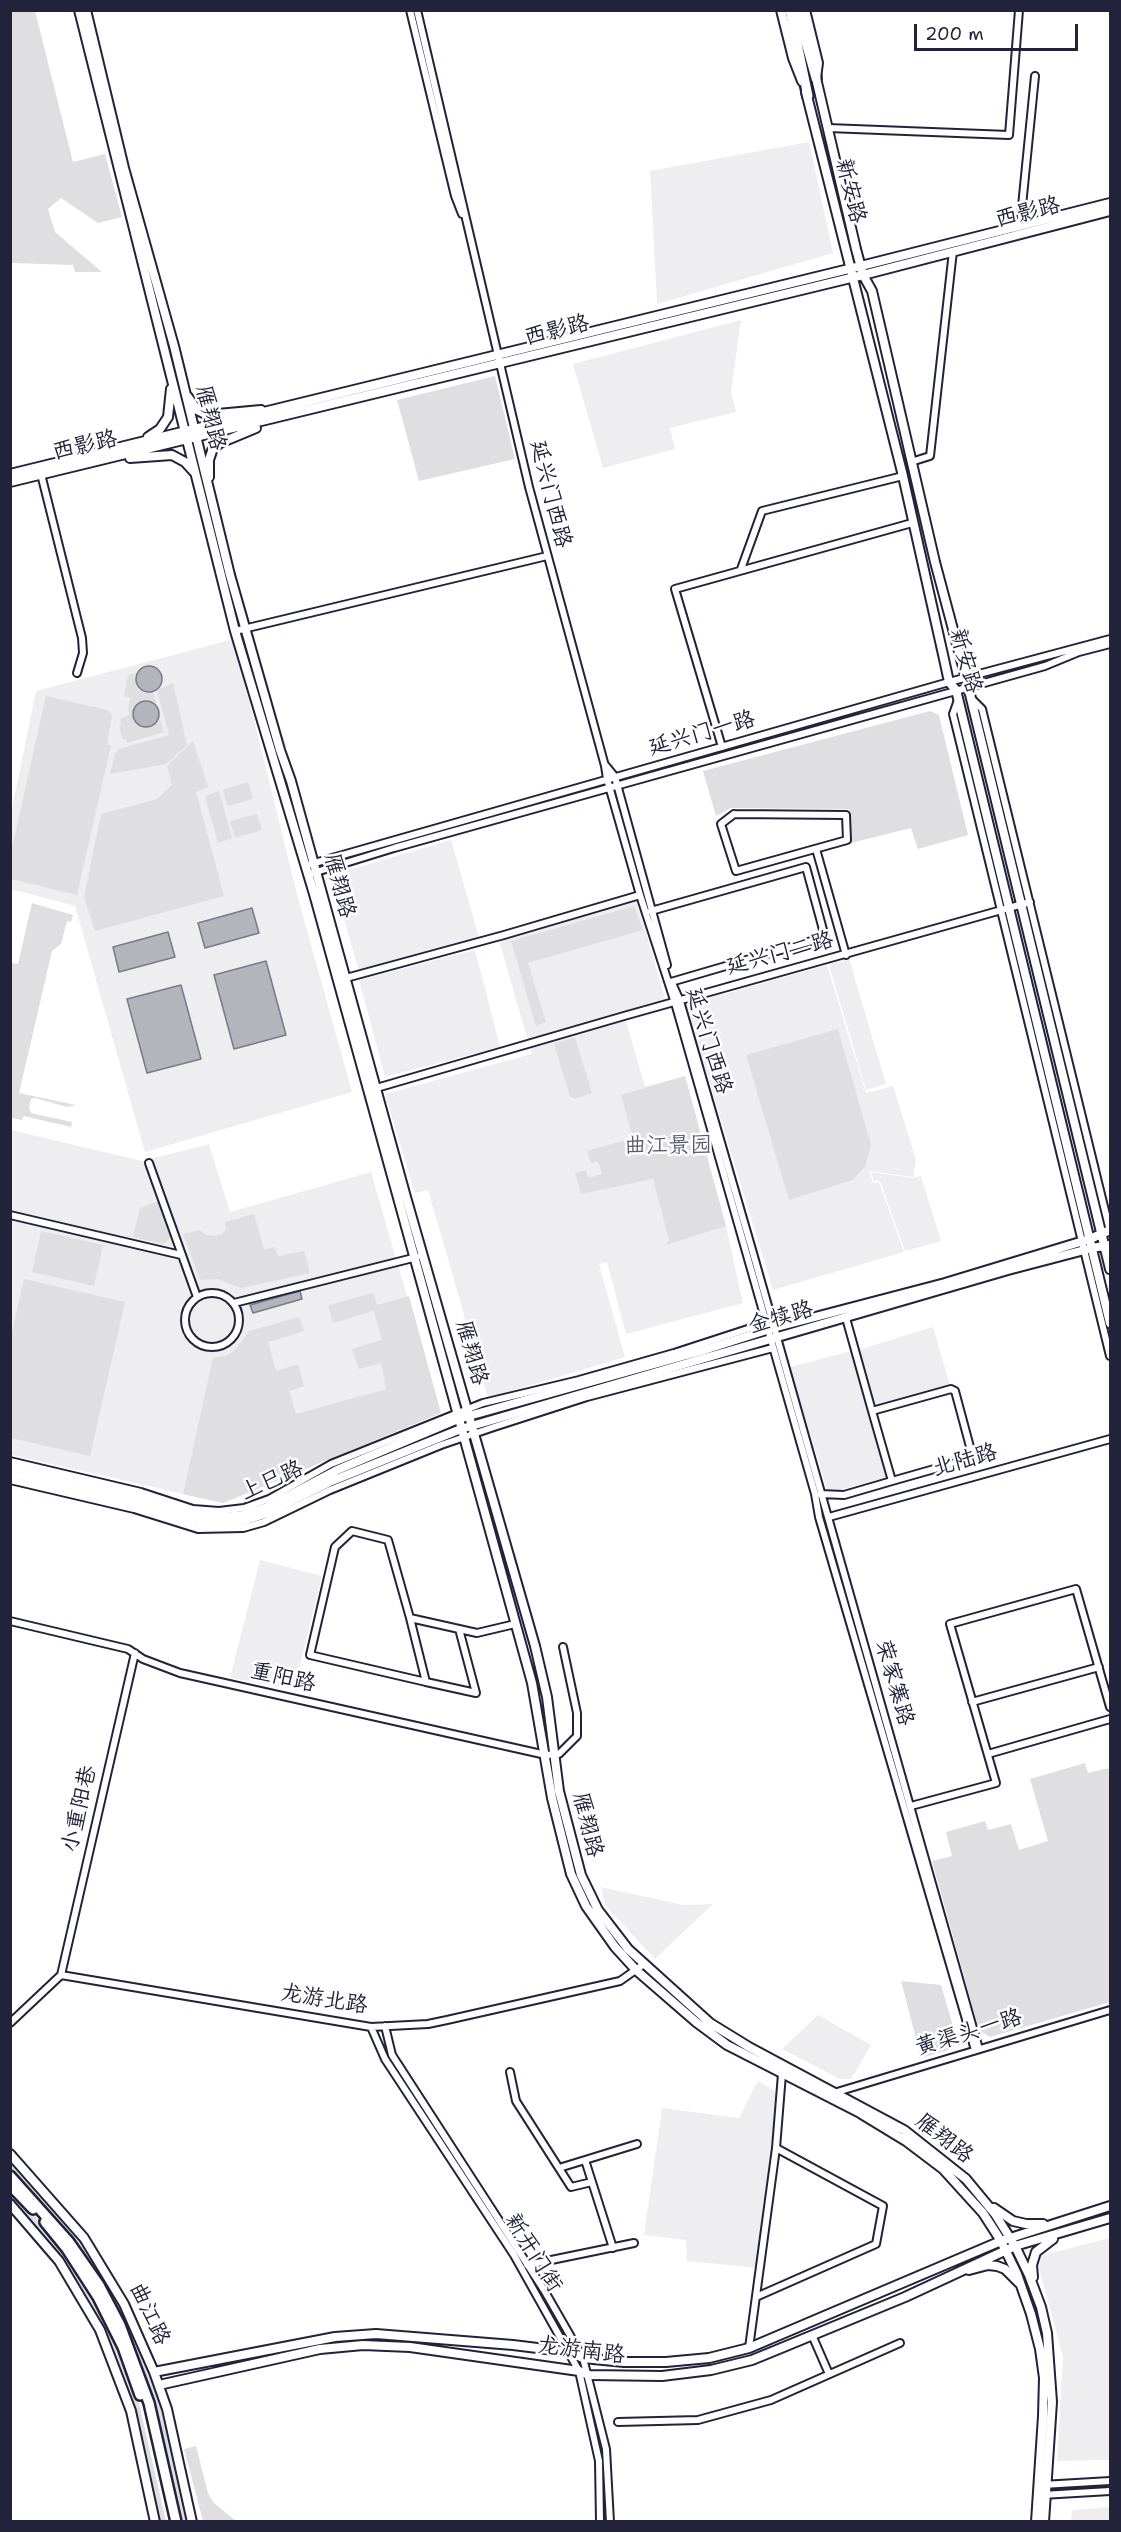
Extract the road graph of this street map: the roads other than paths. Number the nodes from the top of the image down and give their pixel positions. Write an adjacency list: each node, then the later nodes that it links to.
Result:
1 (79, 10): 23 (main road, 雁翔路)
2 (86, 10): 24 (main road, 雁翔路)
3 (410, 10): 17 (street, 延兴门西路)
4 (417, 10): 17 (street, 延兴门西路)
5 (781, 10): 12 (main road, 新安路)
6 (790, 10): 12 (highway)
7 (797, 10): 11 (highway)
8 (805, 10): 11 (main road, 新安路)
9 (1019, 10): 13 (street)
10 (1035, 76): 16 (street)
11 (816, 78): 13 (main road, 新安路)
12 (808, 96): 20 (main road, 新安路)
13 (828, 128): 19 (main road, 新安路)
14 (1110, 203): 16 (main road, 西影路)
15 (1110, 211): 18 (main road, 西影路)
16 (1020, 226): 19 (main road, 西影路)
17 (467, 229): 22 (street, 延兴门西路)
18 (953, 251): 21 (main road, 西影路); 32 (street)
19 (861, 266): 20 (main road, 西影路); 21 (main road, 新安路)
20 (851, 273): 21 (main road, 西影路); 22 (main road, 西影路); 35 (main road, 新安路)
21 (863, 275): 32 (main road, 新安路)
22 (499, 359): 25 (main road, 西影路); 26 (main road, 西影路); 40 (street, 延兴门西路)
23 (171, 378): 28 (main road, 雁翔路); 30 (main road)
24 (184, 388): 25 (main road); 27 (main road, 雁翔路)
25 (278, 409): 27 (main road, 西影路)
26 (279, 418): 29 (main road, 西影路); 38 (main road)
27 (193, 428): 28 (main road, 西影路); 29 (main road, 雁翔路)
28 (184, 431): 29 (main road, 雁翔路); 30 (main road, 西影路)
29 (192, 439): 31 (main road, 西影路); 36 (main road, 雁翔路); 38 (main road, 雁翔路)
30 (132, 444): 33 (main road, 西影路)
31 (119, 457): 34 (main road, 西影路); 36 (main road)
32 (911, 462): 47 (main road, 新安路)
33 (10, 474)
34 (41, 474): 37 (main road, 西影路); 46 (street)
35 (903, 476): 39 (main road, 新安路); 41 (street)
36 (198, 478): 43 (main road, 雁翔路)
37 (10, 482)
38 (212, 503): 42 (main road, 雁翔路)
39 (912, 523): 41 (street); 48 (main road, 新安路)
40 (547, 556): 42 (street); 53 (street, 延兴门西路)
41 (741, 569): 52 (street)
42 (244, 629): 43 (street); 59 (main road, 雁翔路)
43 (235, 631): 60 (main road, 雁翔路)
44 (1110, 639): 47 (street, 延兴门一路)
45 (1110, 644): 49 (street, 延兴门一路)
46 (77, 673)
47 (966, 678): 48 (street, 延兴门一路); 49 (main road, 新安路)
48 (949, 682): 50 (main road, 新安路); 52 (street, 延兴门一路)
49 (968, 687): 50 (street, 延兴门一路); 51 (main road, 新安路)
50 (956, 690): 56 (street, 延兴门一路); 68 (main road, 新安路)
51 (970, 698): 66 (street); 67 (main road, 新安路)
52 (722, 747): 54 (street, 延兴门一路)
53 (605, 766): 54 (street, 延兴门西路); 55 (street, 延兴门西路)
54 (615, 777): 55 (street, 延兴门一路); 56 (street, 延兴门西路)
55 (607, 779): 57 (street, 延兴门西路); 59 (street, 延兴门一路)
56 (617, 786): 57 (street, 延兴门一路); 69 (street, 延兴门西路)
57 (609, 788): 62 (street, 延兴门一路); 65 (street, 延兴门西路)
58 (816, 849): 61 (street); 61 (street); 70 (street)
59 (314, 863): 60 (street, 延兴门一路); 62 (main road, 雁翔路)
60 (304, 866): 63 (main road, 雁翔路)
61 (743, 868): 64 (street)
62 (317, 872): 63 (street, 延兴门一路); 71 (main road, 雁翔路)
63 (307, 875): 75 (main road, 雁翔路)
64 (749, 883): 69 (street); 72 (street)
65 (640, 895): 71 (street); 73 (street, 延兴门西路)
66 (1030, 902): 67 (street, 延兴门二路); 78 (street)
67 (1021, 905): 68 (street, 延兴门二路); 78 (main road, 新安路)
68 (1005, 909): 70 (street, 延兴门二路); 79 (main road, 新安路)
69 (651, 911): 72 (street, 延兴门西路)
70 (846, 955): 73 (street, 延兴门二路)
71 (345, 978): 74 (main road, 雁翔路)
72 (671, 982): 73 (street, 延兴门西路)
73 (677, 1002): 74 (street, 延兴门二路); 89 (street, 延兴门西路)
74 (376, 1087): 75 (street, 延兴门二路); 83 (main road, 雁翔路)
75 (369, 1094): 83 (main road, 雁翔路)
76 (149, 1163): 82 (street)
77 (10, 1215): 82 (street)
78 (1108, 1231): 79 (main road, 金犊路); 80 (main road, 新安路)
79 (1086, 1240): 81 (main road, 新安路); 89 (main road, 金犊路)
80 (1108, 1246): 81 (main road, 金犊路); 84 (main road, 新安路)
81 (1088, 1249): 87 (main road, 金犊路); 88 (main road, 新安路); 92 (street)
82 (181, 1255): 85 (street)
83 (419, 1257): 86 (street); 94 (main road, 雁翔路); 95 (main road, 雁翔路)
84 (1110, 1269)
85 (197, 1297): 86 (street); 86 (street)
86 (234, 1303)
87 (846, 1318): 90 (main road, 金犊路); 93 (street)
88 (1110, 1323)
89 (769, 1327): 90 (street, 荣家寨路); 94 (main road, 金犊路)
90 (773, 1339): 91 (street, 荣家寨路); 97 (main road, 金犊路); 105 (street, 荣家寨路)
91 (774, 1348): 97 (street); 128 (street, 荣家寨路)
92 (1110, 1356)
93 (872, 1411): 104 (street); 104 (street)
94 (469, 1412): 95 (main road, 上巳路); 97 (main road, 雁翔路)
95 (457, 1416): 96 (main road, 雁翔路); 100 (street); 101 (main road, 上巳路)
96 (461, 1429): 97 (main road, 金犊路); 98 (main road, 雁翔路); 102 (main road, 上巳路)
97 (474, 1429): 98 (street); 118 (main road, 雁翔路)
98 (463, 1437): 103 (street); 109 (main road, 雁翔路)
99 (1110, 1439): 106 (street, 北陆路)
100 (10, 1461)
101 (10, 1467)
102 (10, 1473)
103 (10, 1480)
104 (892, 1481): 105 (street)
105 (820, 1494): 106 (street, 荣家寨路)
106 (829, 1517): 120 (street, 荣家寨路)
107 (410, 1618): 110 (street); 114 (street); 114 (street)
108 (10, 1621): 112 (street, 重阳路)
109 (515, 1624): 110 (street); 118 (main road, 雁翔路)
110 (459, 1629): 114 (street)
111 (563, 1647): 118 (street)
112 (135, 1653): 118 (street, 重阳路); 123 (street, 小重阳巷)
113 (1099, 1667): 115 (street); 115 (street); 116 (street)
114 (426, 1682)
115 (972, 1702): 119 (street)
116 (1110, 1707)
117 (1110, 1719): 119 (street)
118 (549, 1754): 121 (main road, 雁翔路); 122 (main road, 雁翔路)
119 (988, 1754): 120 (street)
120 (910, 1806): 128 (street, 荣家寨路)
121 (644, 1964): 122 (street, 龙游北路); 131 (main road, 雁翔路)
122 (636, 1970): 126 (street, 龙游北路); 130 (main road, 雁翔路)
123 (61, 1975): 125 (street); 127 (street, 龙游北路)
124 (1110, 2010): 128 (street, 黄渠头一路)
125 (10, 2023)
126 (385, 2026): 127 (street, 龙游北路); 152 (street, 新开门街)
127 (371, 2027): 160 (street, 新开门街)
128 (977, 2049): 131 (street, 黄渠头一路)
129 (510, 2072): 136 (street)
130 (782, 2074): 133 (street); 147 (main road, 雁翔路)
131 (837, 2092): 140 (main road, 雁翔路)
132 (638, 2144): 135 (street)
133 (776, 2148): 156 (street); 156 (street)
134 (10, 2154): 163 (main road, 曲江路)
135 (585, 2160): 136 (street); 138 (street)
136 (559, 2168): 138 (street)
137 (10, 2176): 174 (highway, 曲江路)
138 (592, 2182): 150 (street)
139 (10, 2185): 173 (highway, 曲江路)
140 (983, 2199): 144 (main road); 146 (main road, 雁翔路)
141 (10, 2204): 172 (main road)
142 (1110, 2206): 144 (main road, 龙游南路)
143 (1110, 2218): 145 (main road)
144 (1057, 2223): 146 (main road, 龙游南路)
145 (1064, 2232): 149 (main road, 龙游南路); 155 (main road)
146 (1010, 2238): 147 (main road, 龙游南路); 149 (main road, 雁翔路)
147 (1001, 2241): 151 (main road, 雁翔路); 159 (main road, 龙游南路)
148 (634, 2243): 150 (street)
149 (1015, 2246): 151 (main road, 龙游南路); 155 (main road, 雁翔路)
150 (613, 2248): 152 (street)
151 (1006, 2250): 153 (main road, 龙游南路); 154 (main road, 雁翔路)
152 (527, 2265): 161 (street, 新开门街)
153 (959, 2273): 154 (main road); 157 (main road, 龙游南路)
154 (1023, 2288): 169 (main road, 雁翔路)
155 (1035, 2291): 169 (main road, 雁翔路)
156 (756, 2297): 159 (street)
157 (812, 2335): 164 (street); 165 (main road, 龙游南路)
158 (900, 2343): 164 (street)
159 (749, 2348): 161 (main road, 龙游南路)
160 (570, 2352): 161 (main road, 龙游南路); 162 (street, 新开门街); 163 (main road, 龙游南路)
161 (584, 2358): 165 (street, 新开门街)
162 (579, 2371): 165 (main road, 龙游南路); 166 (main road, 龙游南路); 176 (street, 新开门街)
163 (154, 2372): 166 (main road, 曲江路)
164 (829, 2374): 167 (street)
165 (589, 2375): 177 (street, 新开门街)
166 (159, 2385): 175 (main road, 曲江路)
167 (618, 2422)
168 (1110, 2481): 169 (street)
169 (1043, 2485): 171 (main road, 雁翔路)
170 (1110, 2491): 171 (street)
171 (1043, 2495): 178 (main road, 雁翔路); 179 (main road, 雁翔路)
172 (155, 2522)
173 (170, 2522)
174 (176, 2522)
175 (192, 2522)
176 (600, 2522)
177 (610, 2522)
178 (1036, 2522)
179 (1044, 2522)

